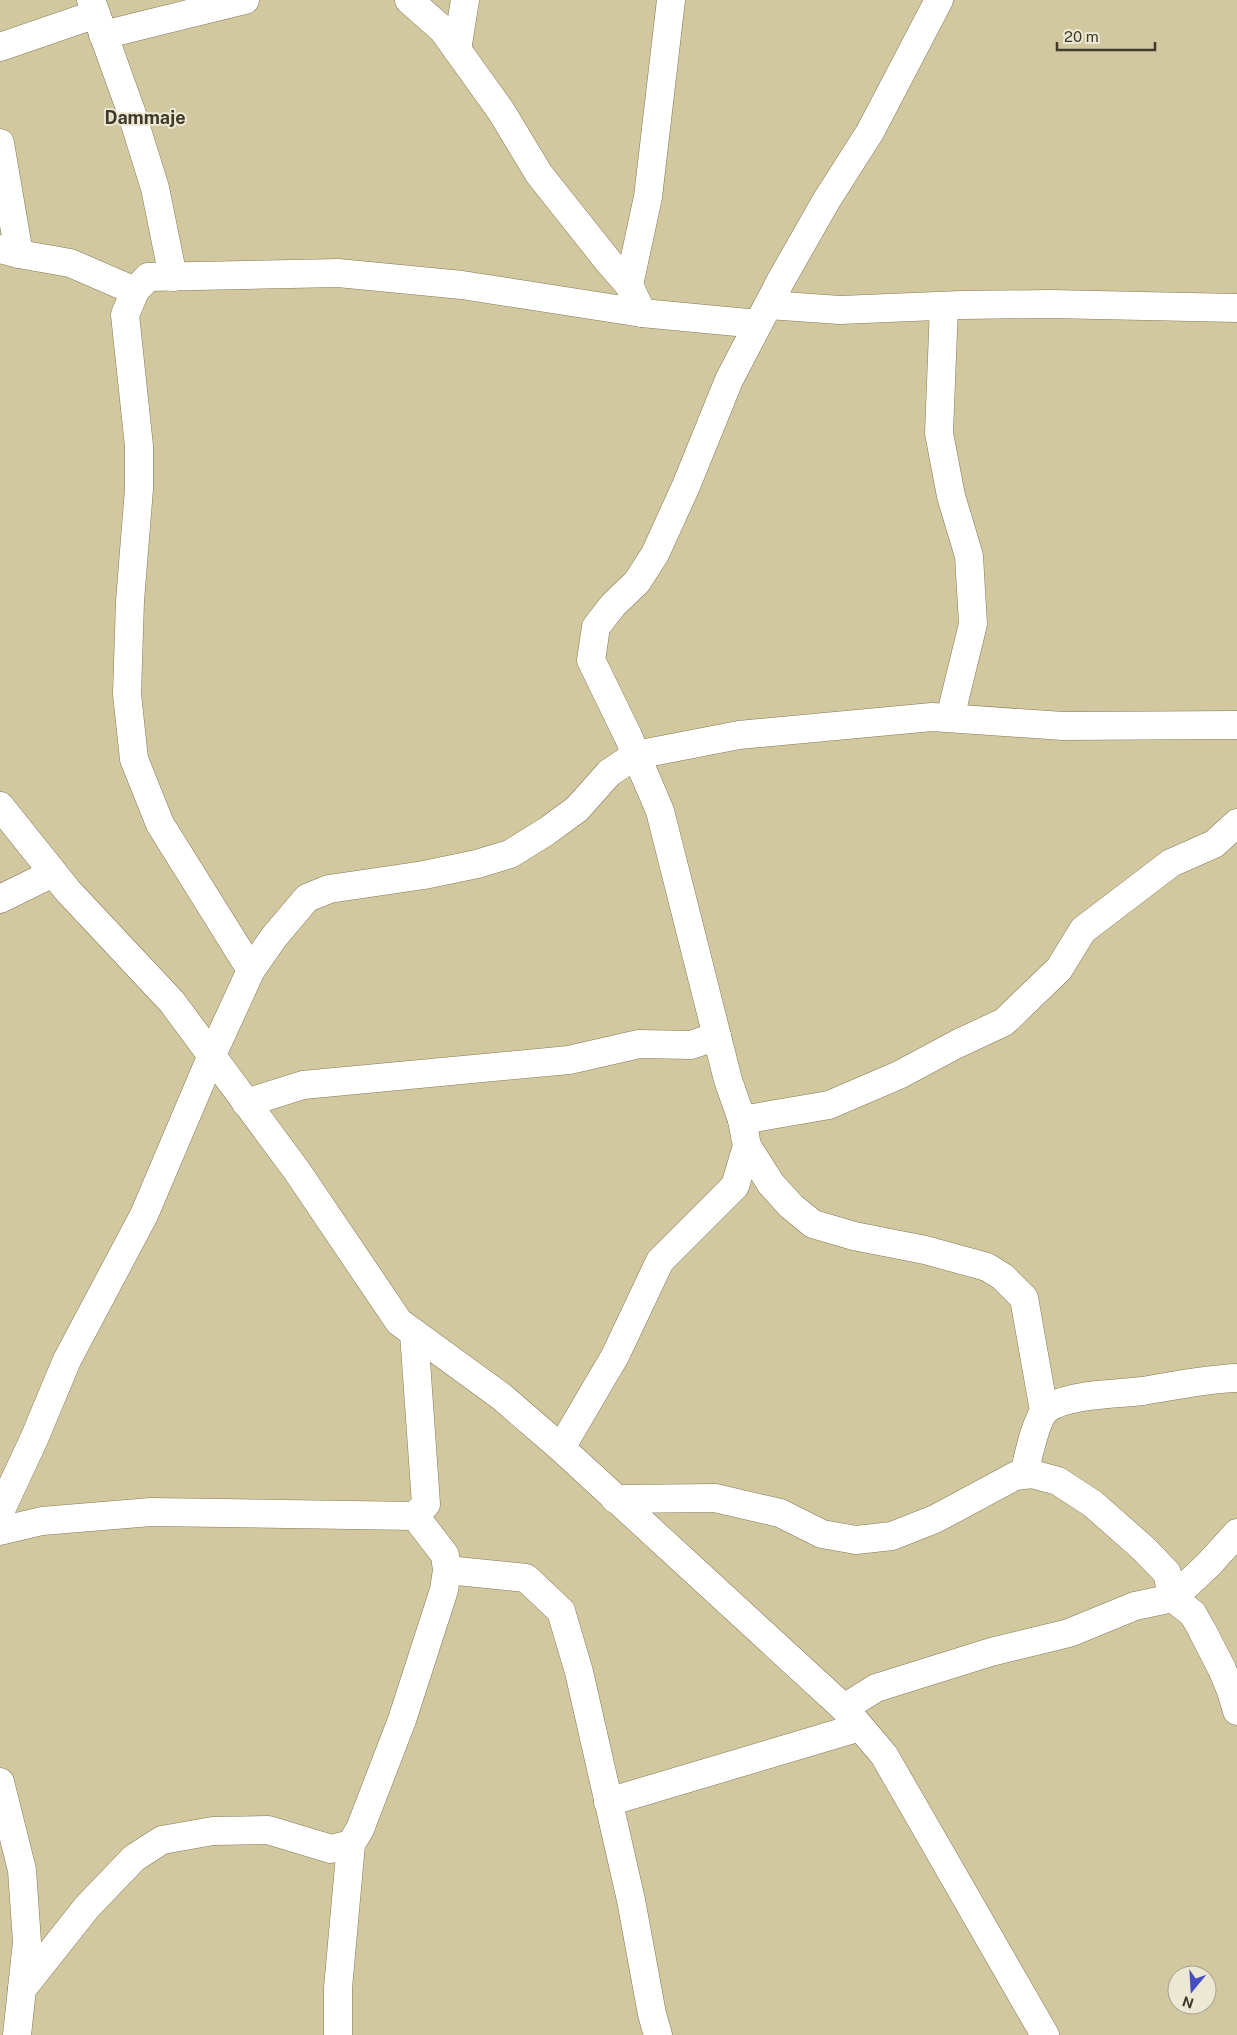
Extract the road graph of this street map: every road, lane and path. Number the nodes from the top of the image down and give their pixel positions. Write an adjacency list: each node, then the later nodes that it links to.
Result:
1 (245, 0): 6 (street)
2 (409, 0): 8 (street)
3 (465, 0): 8 (street)
4 (671, 0): 12 (street)
5 (939, 0): 17 (street)
6 (97, 16): 7 (street); 11 (street)
7 (0, 47)
8 (457, 50): 12 (street)
9 (0, 143): 10 (street)
10 (10, 252): 13 (street)
11 (173, 277): 13 (street); 16 (street)
12 (629, 285): 16 (street)
13 (135, 291): 25 (street)
14 (944, 306): 15 (street); 17 (street); 18 (street)
15 (1237, 308)
16 (642, 313): 17 (street)
17 (763, 315): 20 (street)
18 (950, 718): 19 (street); 20 (street)
19 (1237, 726)
20 (636, 756): 25 (street); 26 (street)
21 (0, 806): 23 (street)
22 (1237, 823): 29 (street)
23 (53, 873): 24 (street); 27 (street)
24 (0, 899)
25 (250, 970): 27 (street)
26 (717, 1036): 28 (street); 29 (street)
27 (212, 1055): 28 (street); 37 (street)
28 (246, 1103): 31 (street)
29 (742, 1120): 30 (street)
30 (747, 1146): 33 (street); 34 (street)
31 (414, 1333): 34 (street); 38 (street)
32 (1237, 1378): 33 (street)
33 (1044, 1411): 35 (street)
34 (561, 1448): 36 (street)
35 (1024, 1474): 36 (street); 42 (street)
36 (615, 1500): 44 (street)
37 (0, 1512)
38 (415, 1516): 39 (street); 41 (street)
39 (0, 1531)
40 (1237, 1533): 42 (street)
41 (447, 1570): 46 (street); 47 (street)
42 (1173, 1598): 43 (street); 44 (street)
43 (1235, 1699)
44 (852, 1717): 46 (street); 52 (street)
45 (0, 1782): 48 (street)
46 (608, 1802): 51 (street)
47 (351, 1844): 48 (street); 50 (street)
48 (22, 1989): 49 (street)
49 (17, 2035)
50 (338, 2035)
51 (658, 2035)
52 (1045, 2035)

